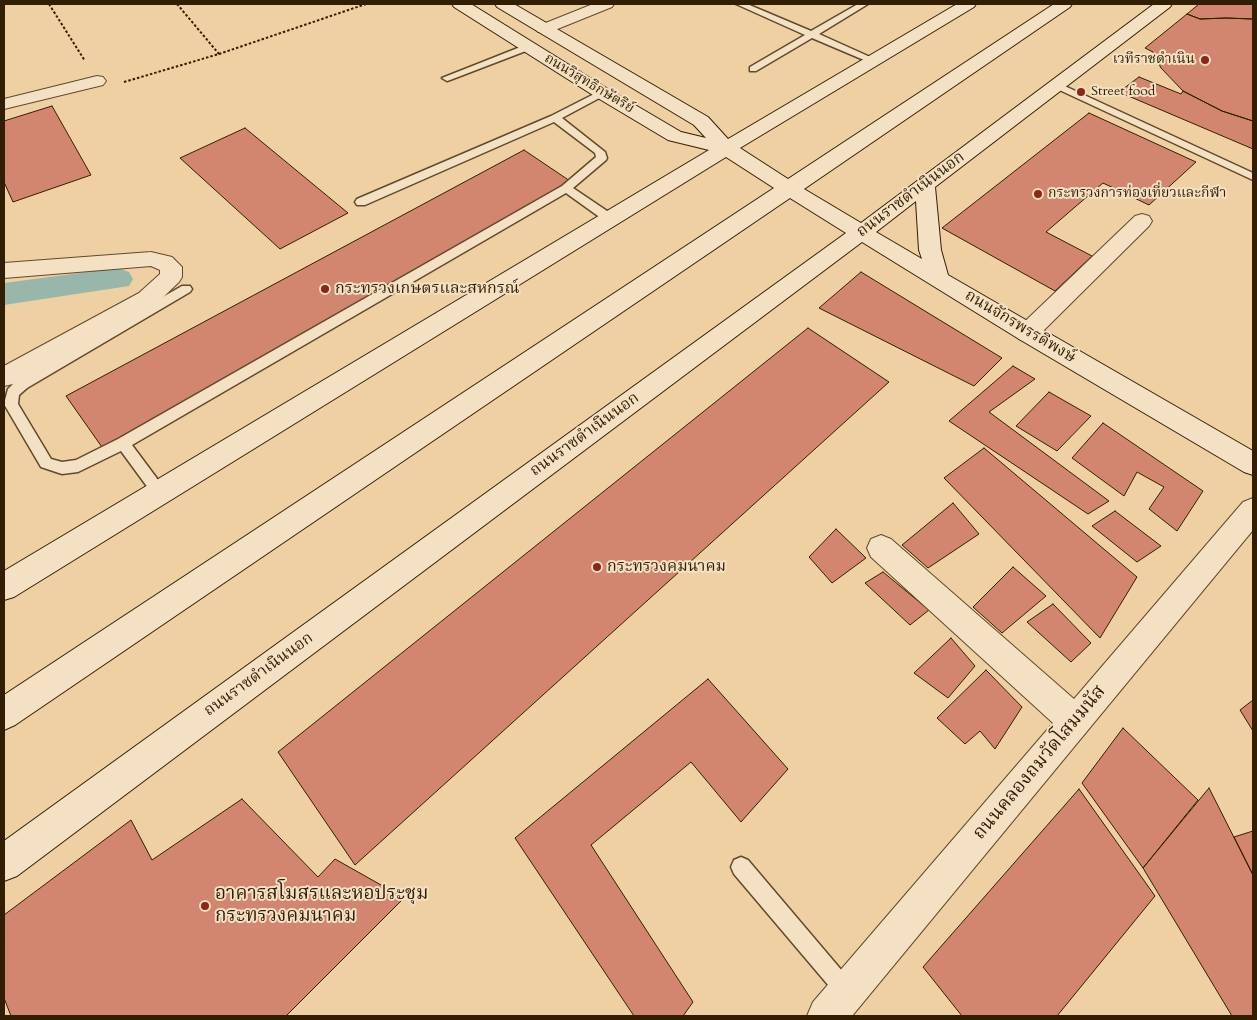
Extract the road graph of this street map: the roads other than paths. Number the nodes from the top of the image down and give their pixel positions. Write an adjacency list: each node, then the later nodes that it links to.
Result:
1 (460, 4): 11 (main road, ถนนวิสุทธิกษัตริย์)
2 (503, 4): 9 (main road, ถนนวิสุทธิกษัตริย์)
3 (606, 4): 9 (main road)
4 (740, 4): 10 (lane)
5 (864, 4): 10 (lane)
6 (968, 4): 12 (main road)
7 (1064, 4): 24 (main road)
8 (1164, 4): 16 (main road, ถนนราชดำเนินนอก)
9 (544, 28): 20 (main road, ถนนวิสุทธิกษัตริย์)
10 (812, 35): 12 (lane); 13 (lane)
11 (528, 47): 14 (lane); 17 (main road, ถนนวิสุทธิกษัตริย์)
12 (874, 61): 20 (main road)
13 (753, 69)
14 (446, 78)
15 (97, 81): 18 (main road)
16 (1056, 85): 21 (lane); 22 (main road, ถนนราชดำเนินนอก)
17 (602, 93): 19 (lane); 20 (main road, ถนนวิสุทธิกษัตริย์)
18 (4, 104)
19 (555, 118): 23 (lane); 25 (lane)
20 (726, 148): 24 (main road, ถนนวิสุทธิกษัตริย์); 26 (main road)
21 (1253, 177)
22 (925, 185): 28 (main road, ถนนราชดำเนินนอก); 30 (main road)
23 (566, 188): 26 (lane); 34 (lane)
24 (788, 188): 28 (main road, ถนนจักรพรรดิพงษ์); 40 (main road)
25 (361, 202)
26 (609, 218): 36 (main road)
27 (1142, 221): 32 (main road)
28 (862, 232): 30 (main road, ถนนจักรพรรดิพงษ์); 42 (main road, ถนนราชดำเนินนอก)
29 (4, 270): 33 (main road)
30 (938, 278): 32 (main road, ถนนจักรพรรดิพงษ์)
31 (186, 289): 34 (lane)
32 (1027, 333): 35 (main road, ถนนจักรพรรดิพงษ์)
33 (4, 377)
34 (123, 443): 36 (lane)
35 (1253, 464)
36 (159, 492): 39 (main road)
37 (1253, 510): 41 (main road, ถนนคลองถมวัดโสมมนัส)
38 (881, 548): 41 (main road)
39 (4, 587)
40 (4, 714)
41 (1075, 721): 44 (main road, ถนนคลองถมวัดโสมมนัส)
42 (4, 863)
43 (741, 867): 44 (lane)
44 (837, 1004)

